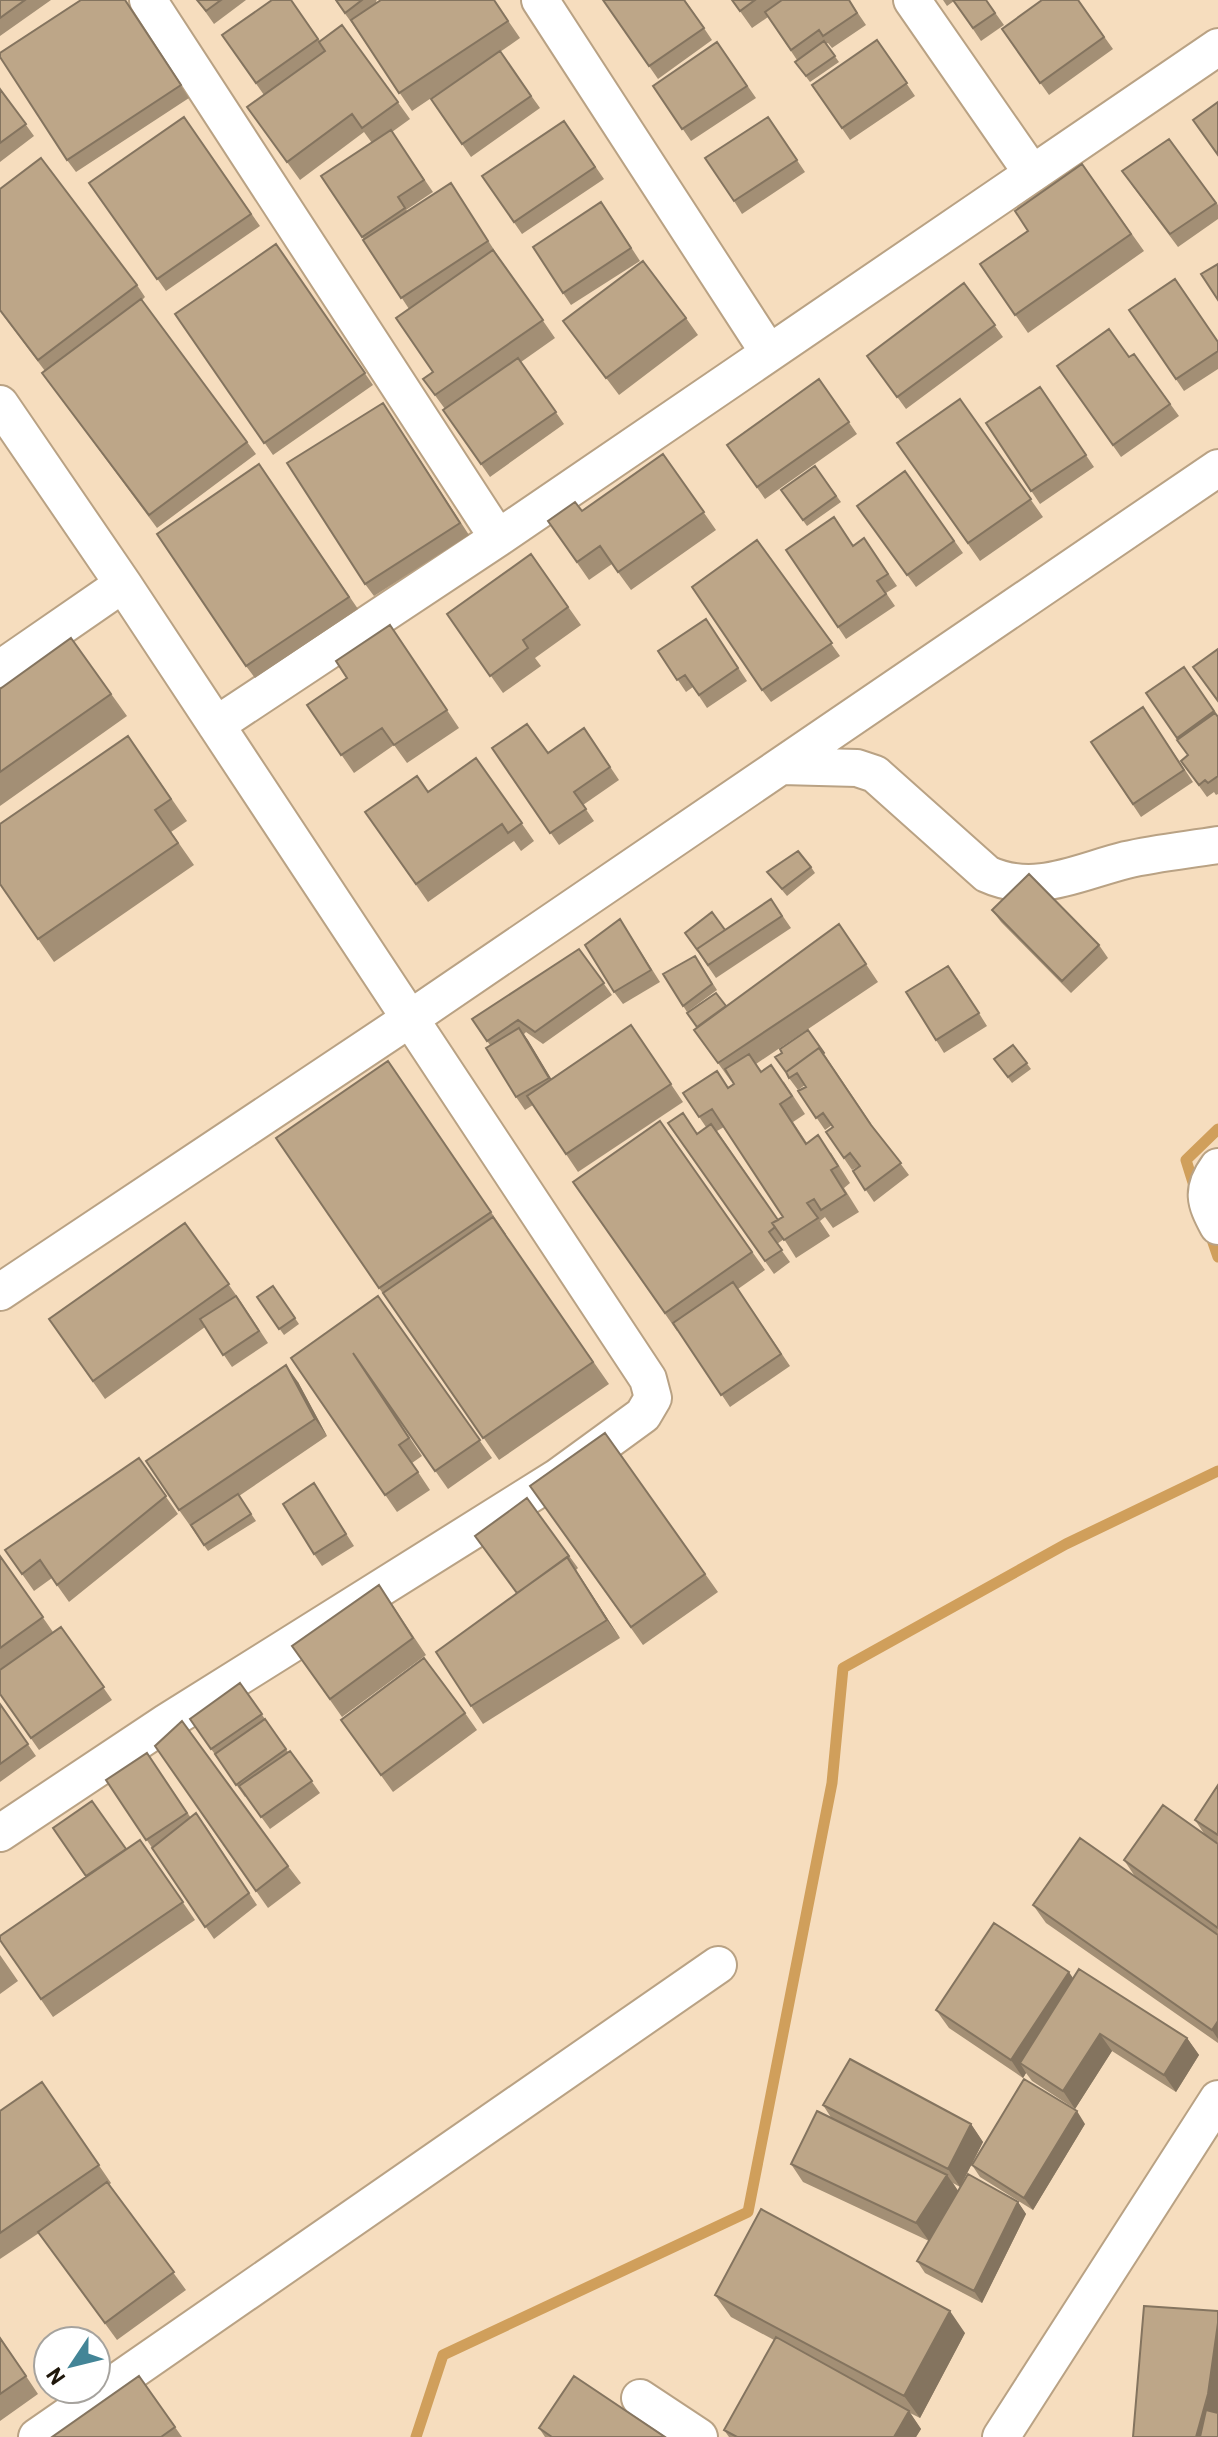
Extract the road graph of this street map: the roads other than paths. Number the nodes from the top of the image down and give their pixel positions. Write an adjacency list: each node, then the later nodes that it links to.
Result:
1 (148, 0): 9 (street)
2 (540, 0): 6 (street)
3 (912, 0): 5 (street)
4 (1218, 47): 5 (street)
5 (1032, 173): 6 (street)
6 (769, 353): 9 (street)
7 (0, 404): 10 (street)
8 (1218, 468): 13 (street)
9 (498, 538): 12 (street)
10 (123, 584): 11 (street); 12 (street)
11 (0, 669)
12 (216, 725): 15 (street)
13 (782, 766): 14 (street); 15 (street)
14 (1218, 845)
15 (411, 1018): 18 (street); 19 (street)
16 (1218, 1167): 17 (street)
17 (1218, 1226)
18 (0, 1292)
19 (0, 1833)
20 (718, 1965): 23 (street)
21 (1218, 2099): 25 (street)
22 (640, 2398): 24 (street)
23 (37, 2437)
24 (699, 2437)
25 (1001, 2437)

